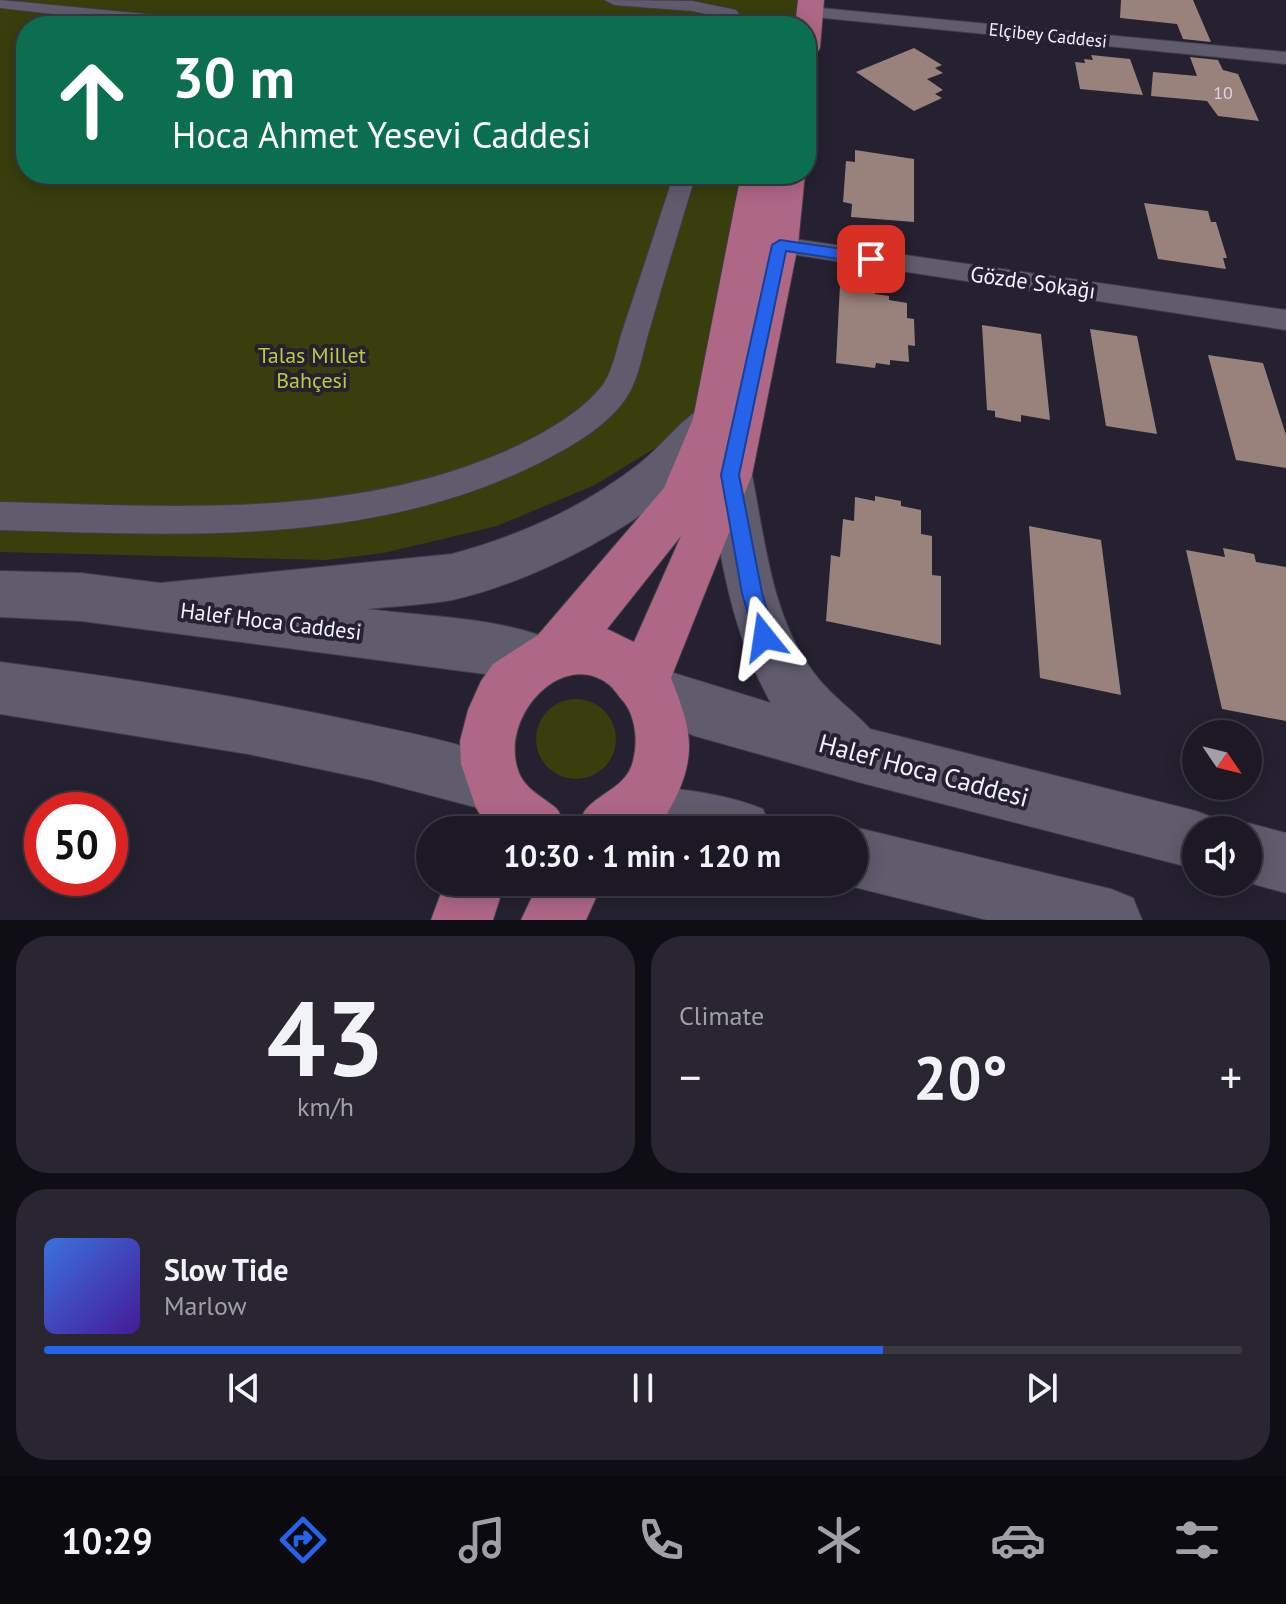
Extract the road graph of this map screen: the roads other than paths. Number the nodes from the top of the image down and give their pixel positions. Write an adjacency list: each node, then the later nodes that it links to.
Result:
1 (614, 0): 5 (street)
2 (0, 3): 3 (street)
3 (64, 5): 6 (street)
4 (798, 6): 7 (street, Elçibey Caddesi)
5 (730, 13)
6 (139, 16)
7 (1286, 58)
8 (682, 184): 15 (street)
9 (755, 184): 13 (main road)
10 (788, 184): 11 (main road)
11 (780, 245): 12 (street, Gözde Sokağı); 14 (main road)
12 (1286, 320)
13 (714, 419): 17 (main road); 18 (main road)
14 (730, 475): 19 (main road); 21 (main road)
15 (0, 516)
16 (0, 594): 17 (main road, Halef Hoca Caddesi)
17 (160, 607): 18 (main road, Halef Hoca Caddesi)
18 (548, 656): 19 (main road); 22 (main road)
19 (649, 687): 21 (main road, Halef Hoca Caddesi); 23 (main road)
20 (0, 688): 22 (main road)
21 (862, 755): 24 (main road, Halef Hoca Caddesi)
22 (506, 811)
23 (626, 816)
24 (1182, 836)
25 (1262, 857): 27 (main road)
26 (868, 860): 32 (main road)
27 (1286, 863)
28 (470, 896): 30 (main road)
29 (565, 896): 31 (main road)
30 (462, 920)
31 (552, 920)
32 (1111, 920)

